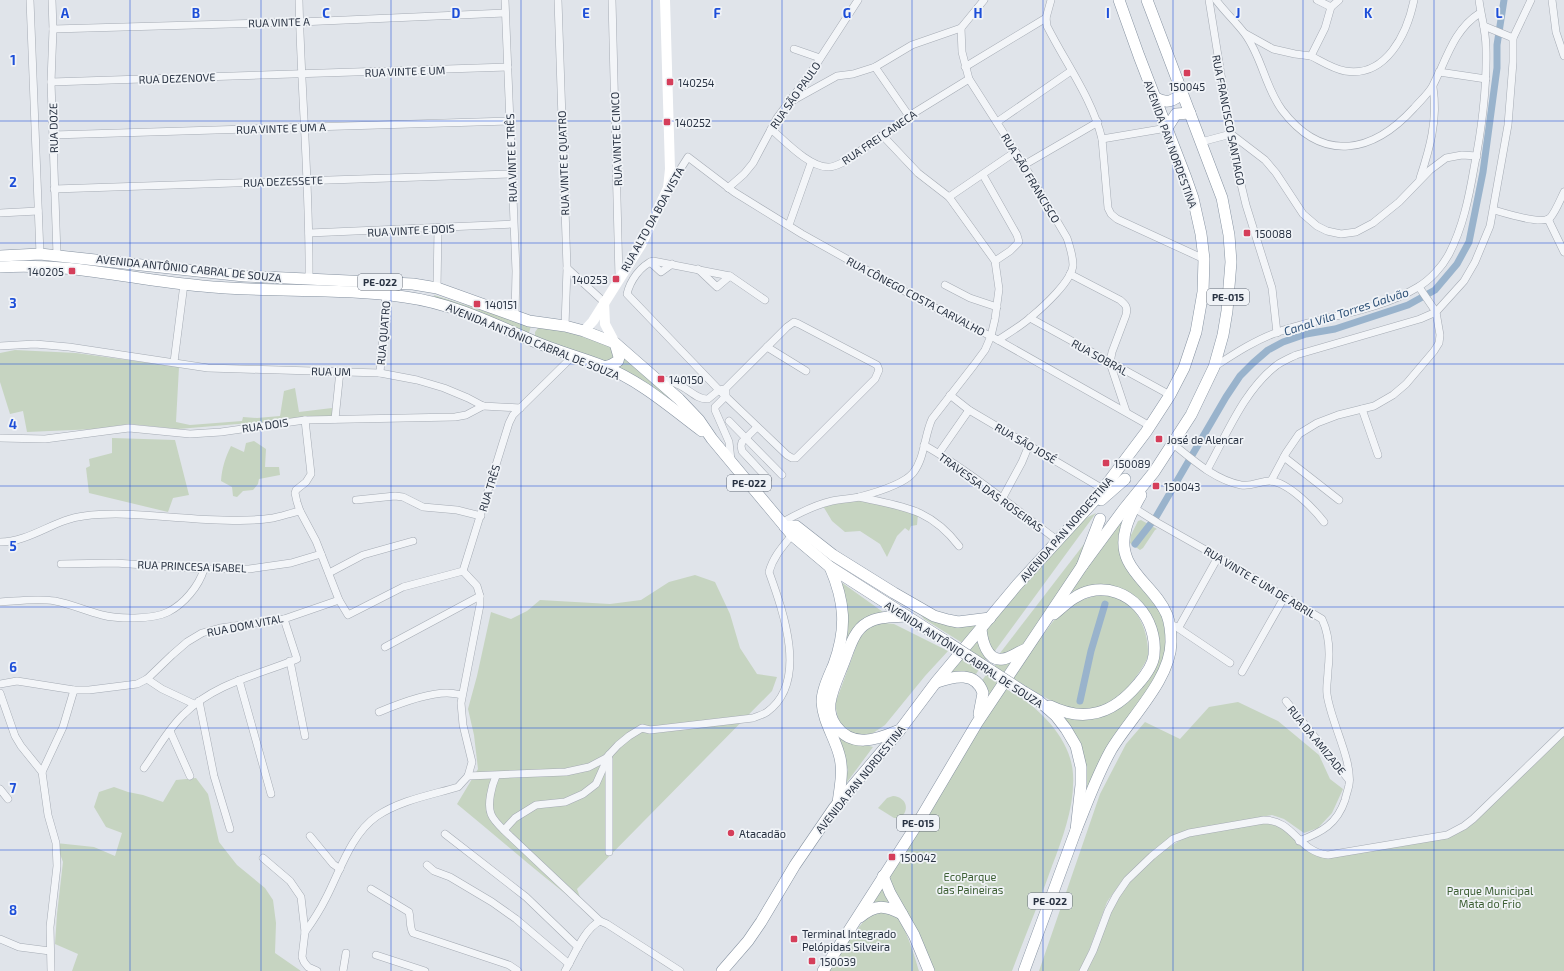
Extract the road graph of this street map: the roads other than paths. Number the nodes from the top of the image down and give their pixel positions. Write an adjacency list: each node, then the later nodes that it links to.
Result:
1 (30, 0): 76 (street, RUA DOZE)
2 (52, 0): 28 (street, RUA DOZE)
3 (300, 0): 25 (street)
4 (505, 0): 22 (street, RUA VINTE E TRÊS)
5 (558, 0): 90 (street, RUA VINTE E QUATRO)
6 (612, 0): 94 (street, RUA VINTE E CINCO)
7 (666, 0): 70 (main road)
8 (858, 0): 34 (street, RUA SÃO PAULO)
9 (984, 0): 27 (street)
10 (1051, 0): 24 (street)
11 (1119, 0): 46 (highway, AVENIDA PAN NORDESTINA / PE-015)
12 (1147, 0): 45 (highway, PE-015)
13 (1209, 0): 56 (street, RUA FRANCISCO SANTIAGO)
14 (1216, 0): 29 (street)
15 (1317, 0): 21 (street)
16 (1339, 0): 21 (street)
17 (1414, 0): 32 (street)
18 (1479, 0): 23 (street)
19 (1531, 0): 30 (street)
20 (1552, 0): 33 (street)
21 (1331, 7): 32 (street)
22 (505, 13): 25 (street, RUA VINTE A); 35 (street, RUA VINTE E TRÊS)
23 (1480, 13): 26 (street); 39 (street)
24 (1046, 18): 37 (street); 38 (street)
25 (300, 22): 28 (street, RUA VINTE A); 40 (street)
26 (1484, 26): 30 (street); 42 (street)
27 (961, 28): 36 (street); 37 (street, RUA SÃO FRANCISCO)
28 (53, 29): 43 (street, RUA DOZE)
29 (1245, 34): 32 (street); 44 (street)
30 (1513, 38): 75 (street)
31 (794, 49): 34 (street)
32 (1311, 56)
33 (1564, 56)
34 (820, 58): 47 (street, RUA SÃO PAULO)
35 (508, 67): 40 (street, RUA VINTE E UM); 50 (street, RUA VINTE E TRÊS)
36 (875, 67): 47 (street); 49 (street)
37 (965, 67): 41 (street, RUA SÃO FRANCISCO)
38 (1071, 71): 51 (street); 52 (street)
39 (1439, 72): 42 (street); 44 (street)
40 (302, 74): 43 (street, RUA DEZENOVE); 53 (street)
41 (969, 79): 49 (street, RUA FREI CANECA); 51 (street, RUA SÃO FRANCISCO)
42 (1486, 79): 62 (street)
43 (51, 82): 57 (street, RUA DOZE)
44 (1432, 86): 69 (street)
45 (1182, 92): 46 (highway); 48 (highway, PE-015)
46 (1156, 98): 54 (highway, AVENIDA PAN NORDESTINA / PE-015)
47 (786, 105): 55 (street, RUA SÃO PAULO)
48 (1190, 113): 54 (highway); 60 (highway, PE-015)
49 (909, 116): 58 (street, RUA FREI CANECA)
50 (510, 121): 53 (street, RUA VINTE E UM A); 66 (street, RUA VINTE E TRÊS)
51 (997, 122): 61 (street, RUA SÃO FRANCISCO)
52 (1098, 122): 59 (street); 65 (street)
53 (304, 128): 57 (street, RUA VINTE E UM A); 68 (street)
54 (1168, 128): 59 (street); 87 (highway, AVENIDA PAN NORDESTINA / PE-015)
55 (771, 129): 64 (street, RUA FREI CANECA); 71 (street, RUA SÃO PAULO)
56 (1231, 134): 60 (street); 69 (street); 110 (street, RUA FRANCISCO SANTIAGO)
57 (53, 136): 72 (street, RUA DOZE)
58 (883, 136): 64 (street, RUA FREI CANECA); 74 (street)
59 (1102, 139): 87 (street)
60 (1201, 142): 120 (highway, PE-015)
61 (1015, 152): 65 (street, RUA SÃO FRANCISCO); 67 (street)
62 (1476, 156): 69 (street); 99 (street)
63 (688, 157): 70 (street, RUA ALTO DA BOA VISTA); 71 (street, RUA CÔNEGO COSTA CARVALHO)
64 (811, 163): 80 (street)
65 (1024, 165): 92 (street, RUA SÃO FRANCISCO)
66 (511, 174): 68 (street, RUA DEZESSETE); 79 (street, RUA VINTE E TRÊS)
67 (983, 175): 74 (street); 88 (street)
68 (306, 180): 72 (street, RUA DEZESSETE); 82 (street)
69 (1418, 182)
70 (668, 188): 94 (main road, RUA ALTO DA BOA VISTA)
71 (728, 188): 80 (street, RUA CÔNEGO COSTA CARVALHO)
72 (54, 189): 85 (street, RUA DOZE)
73 (1564, 192): 78 (street)
74 (949, 197): 88 (street)
75 (1494, 210): 78 (street); 104 (street)
76 (38, 211): 77 (street); 84 (street, RUA DOZE)
77 (0, 212)
78 (1548, 219): 83 (street)
79 (513, 224): 81 (street, RUA VINTE E DOIS); 105 (street, RUA VINTE E TRÊS)
80 (789, 225): 111 (street, RUA CÔNEGO COSTA CARVALHO)
81 (438, 229): 82 (street, RUA VINTE E DOIS); 98 (street)
82 (309, 233): 95 (street)
83 (1564, 252)
84 (40, 254): 85 (highway, AVENIDA ANTÔNIO CABRAL DE SOUZA / PE-022); 86 (highway, AVENIDA ANTÔNIO CABRAL DE SOUZA / PE-022)
85 (57, 255): 95 (highway, AVENIDA ANTÔNIO CABRAL DE SOUZA / PE-022)
86 (0, 256)
87 (1204, 259): 127 (highway, AVENIDA PAN NORDESTINA / PE-015)
88 (995, 262): 103 (street)
89 (0, 267): 96 (highway, AVENIDA ANTÔNIO CABRAL DE SOUZA / PE-022)
90 (567, 268): 102 (street); 108 (street, RUA VINTE E QUATRO)
91 (698, 269): 93 (street); 93 (street); 125 (street)
92 (1070, 274): 106 (street); 118 (street)
93 (730, 276): 101 (street)
94 (620, 278): 102 (main road, RUA ALTO DA BOA VISTA)
95 (309, 279): 98 (highway, AVENIDA ANTÔNIO CABRAL DE SOUZA / PE-022)
96 (184, 284): 100 (highway, AVENIDA ANTÔNIO CABRAL DE SOUZA / PE-022); 117 (street)
97 (945, 285): 103 (street)
98 (437, 288): 105 (highway, AVENIDA ANTÔNIO CABRAL DE SOUZA / PE-022)
99 (1421, 289): 104 (street); 110 (street)
100 (386, 294): 112 (highway, AVENIDA ANTÔNIO CABRAL DE SOUZA / PE-022); 123 (street, RUA QUATRO)
101 (766, 300)
102 (604, 302): 109 (main road, RUA ALTO DA BOA VISTA); 113 (main road)
103 (997, 307): 111 (street)
104 (1436, 312): 130 (street); 148 (street)
105 (515, 316): 107 (highway, AVENIDA ANTÔNIO CABRAL DE SOUZA / PE-022)
106 (1030, 318): 111 (street); 118 (street, RUA SOBRAL)
107 (542, 323): 108 (highway, AVENIDA ANTÔNIO CABRAL DE SOUZA / PE-022); 112 (highway)
108 (565, 326): 109 (highway, AVENIDA ANTÔNIO CABRAL DE SOUZA / PE-022)
109 (584, 331): 113 (highway, AVENIDA ANTÔNIO CABRAL DE SOUZA / PE-022)
110 (1277, 333): 120 (street)
111 (994, 338): 126 (street); 132 (street, RUA CÔNEGO COSTA CARVALHO)
112 (535, 342): 116 (highway, AVENIDA ANTÔNIO CABRAL DE SOUZA / PE-022)
113 (615, 343): 119 (highway); 124 (highway, AVENIDA ANTÔNIO CABRAL DE SOUZA / PE-022)
114 (0, 346): 117 (street, RUA UM)
115 (767, 348): 122 (street); 125 (street); 137 (street)
116 (573, 356): 119 (highway, AVENIDA ANTÔNIO CABRAL DE SOUZA / PE-022); 129 (street, RUA TRÊS)
117 (174, 362): 121 (street, RUA UM)
118 (1110, 363): 127 (street, RUA SOBRAL); 132 (street)
119 (604, 366): 139 (highway, AVENIDA ANTÔNIO CABRAL DE SOUZA / PE-022)
120 (1214, 367): 141 (highway, PE-015)
121 (340, 371): 123 (street, RUA UM); 133 (street)
122 (806, 371)
123 (380, 372): 128 (street, RUA UM)
124 (653, 376): 125 (street); 139 (highway, AVENIDA ANTÔNIO CABRAL DE SOUZA / PE-022)
125 (723, 392): 137 (street); 147 (street)
126 (950, 395): 131 (street, RUA SÃO JOSÉ); 142 (street)
127 (1170, 395): 136 (highway, AVENIDA PAN NORDESTINA / PE-015)
128 (483, 406): 129 (street); 133 (street, RUA DOIS)
129 (520, 408): 161 (street, RUA TRÊS)
130 (1362, 409): 145 (street); 146 (street)
131 (968, 410): 143 (street, RUA SÃO JOSÉ); 144 (street)
132 (1126, 411): 136 (street, RUA CÔNEGO COSTA CARVALHO)
133 (335, 419): 134 (street, RUA DOIS)
134 (305, 420): 138 (street, RUA DOIS); 159 (street)
135 (729, 421): 140 (street)
136 (1150, 426): 153 (highway, AVENIDA PAN NORDESTINA / PE-015)
137 (757, 427): 140 (street)
138 (0, 438)
139 (712, 439): 147 (highway, AVENIDA ANTÔNIO CABRAL DE SOUZA / PE-022)
140 (746, 439): 149 (street); 150 (street)
141 (1173, 444): 148 (street); 158 (highway, PE-015)
142 (924, 445): 144 (street, TRAVESSA DAS ROSEIRAS); 154 (street)
143 (1029, 445): 153 (street, RUA SÃO JOSÉ); 155 (street)
144 (939, 453): 155 (street, TRAVESSA DAS ROSEIRAS)
145 (1378, 455)
146 (1284, 457): 152 (street); 157 (street)
147 (731, 461): 164 (highway, AVENIDA ANTÔNIO CABRAL DE SOUZA / PE-022)
148 (1207, 470): 152 (street)
149 (782, 475)
150 (768, 479)
151 (1125, 479): 160 (highway)
152 (1271, 481): 163 (street)
153 (1103, 489): 160 (highway, AVENIDA PAN NORDESTINA / PE-015)
154 (859, 497): 164 (street); 168 (street)
155 (1002, 498): 165 (street, TRAVESSA DAS ROSEIRAS)
156 (356, 500): 161 (street)
157 (1339, 500)
158 (1131, 506): 170 (street, RUA VINTE E UM DE ABRIL); 173 (highway, PE-015); 185 (highway)
159 (300, 511): 167 (street); 169 (street)
160 (1084, 513): 165 (highway, AVENIDA PAN NORDESTINA / PE-015)
161 (481, 516): 175 (street, RUA TRÊS)
162 (1100, 519): 173 (highway)
163 (1324, 522)
164 (786, 528): 172 (highway, AVENIDA ANTÔNIO CABRAL DE SOUZA / PE-022); 182 (highway); 208 (street)
165 (1057, 540): 182 (highway, AVENIDA PAN NORDESTINA / PE-015)
166 (413, 541): 176 (street)
167 (0, 542)
168 (959, 546)
169 (321, 554): 174 (street, RUA PRINCESA ISABEL); 176 (street)
170 (1218, 557): 178 (street, RUA VINTE E UM DE ABRIL); 185 (street)
171 (61, 564): 174 (street, RUA PRINCESA ISABEL)
172 (830, 566): 181 (highway, AVENIDA ANTÔNIO CABRAL DE SOUZA / PE-022); 218 (highway)
173 (1082, 566): 184 (highway, PE-015)
174 (204, 569): 180 (street)
175 (463, 571): 177 (street); 179 (street)
176 (329, 573): 179 (street)
177 (480, 596): 187 (street); 198 (street)
178 (1285, 596): 191 (street); 214 (street, RUA VINTE E UM DE ABRIL)
179 (339, 600): 183 (street, RUA DOM VITAL)
180 (0, 602)
181 (906, 616): 199 (highway, AVENIDA ANTÔNIO CABRAL DE SOUZA / PE-022, bridge); 204 (highway)
182 (990, 618): 186 (highway, AVENIDA PAN NORDESTINA / PE-015)
183 (284, 619): 189 (street); 192 (street, RUA DOM VITAL)
184 (1045, 622): 188 (highway, PE-015); 199 (highway)
185 (1174, 626): 190 (street); 221 (highway)
186 (981, 629): 188 (highway); 194 (highway, AVENIDA PAN NORDESTINA / PE-015)
187 (385, 648)
188 (1026, 649): 203 (highway, PE-015)
189 (290, 661): 193 (street); 207 (street)
190 (1230, 663)
191 (1242, 672)
192 (147, 679): 196 (street, RUA DOM VITAL); 201 (street)
193 (239, 680): 201 (street); 216 (street)
194 (936, 682): 203 (highway); 204 (highway, AVENIDA PAN NORDESTINA / PE-015)
195 (0, 684): 196 (street, RUA DOM VITAL)
196 (74, 690): 210 (street)
197 (0, 692): 210 (street)
198 (462, 695): 202 (street); 212 (street)
199 (1039, 701): 221 (highway, AVENIDA ANTÔNIO CABRAL DE SOUZA / PE-022)
200 (1286, 701): 214 (street, RUA DA AMIZADE)
201 (197, 703): 205 (street); 219 (street)
202 (379, 712)
203 (977, 723): 229 (highway, PE-015)
204 (900, 730): 218 (highway, AVENIDA PAN NORDESTINA / PE-015)
205 (170, 731): 209 (street); 211 (street)
206 (1564, 731): 224 (street)
207 (305, 736)
208 (609, 755): 213 (street); 220 (street); 225 (street)
209 (144, 768)
210 (42, 772): 237 (street)
211 (190, 776)
212 (468, 776): 213 (street); 228 (street)
213 (496, 776): 220 (street)
214 (1349, 780): 224 (street, RUA VINTE E UM DE ABRIL)
215 (0, 789): 217 (street)
216 (272, 794)
217 (8, 799)
218 (838, 803): 248 (highway, AVENIDA PAN NORDESTINA / PE-015)
219 (230, 829)
220 (504, 830): 232 (street)
221 (1076, 830): 251 (highway, AVENIDA ANTÔNIO CABRAL DE SOUZA / PE-022)
222 (444, 834): 236 (street)
223 (310, 836): 228 (street)
224 (1300, 840): 252 (street)
225 (609, 852)
226 (263, 858): 234 (street)
227 (427, 865): 240 (street)
228 (340, 869): 234 (street)
229 (884, 876): 231 (highway); 233 (highway, PE-015)
230 (372, 889): 245 (street)
231 (903, 914): 233 (highway); 250 (highway)
232 (600, 921): 236 (street); 247 (street)
233 (854, 921): 249 (highway, PE-015)
234 (305, 932): 242 (street)
235 (0, 939): 237 (street)
236 (578, 947): 240 (street)
237 (50, 951): 241 (street)
238 (346, 953): 243 (street)
239 (376, 955): 244 (street)
240 (569, 964): 246 (street)
241 (51, 971)
242 (317, 971)
243 (343, 971)
244 (425, 971)
245 (518, 971)
246 (565, 971)
247 (680, 971)
248 (722, 971)
249 (823, 971)
250 (928, 971)
251 (1024, 971)
252 (1083, 971)

